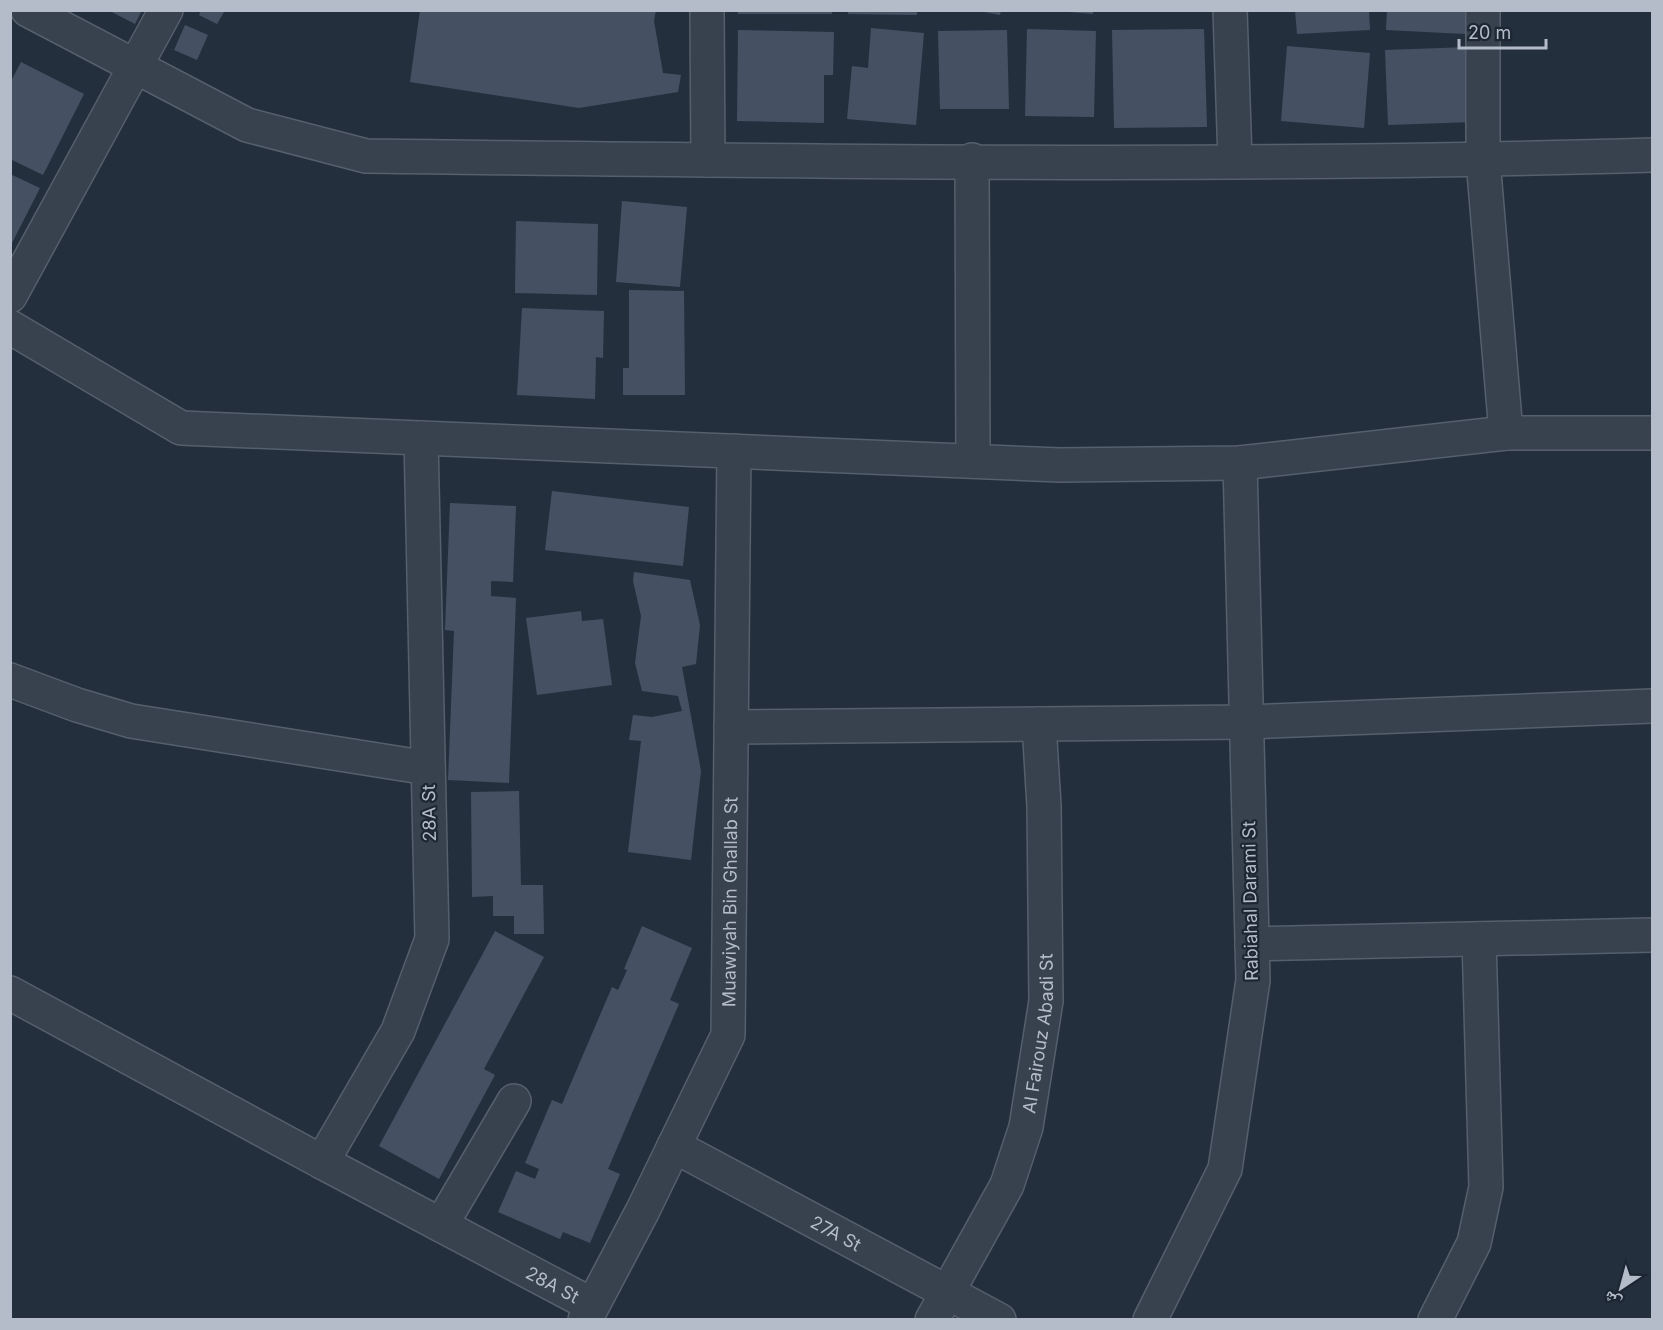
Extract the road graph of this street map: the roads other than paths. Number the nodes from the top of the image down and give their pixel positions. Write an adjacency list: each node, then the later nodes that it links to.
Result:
1 (28, 10): 6 (street)
2 (166, 10): 6 (street)
3 (707, 10): 8 (street)
4 (1230, 10): 11 (street)
5 (1483, 10): 10 (street)
6 (136, 66): 8 (street); 12 (street)
7 (1653, 155): 10 (street)
8 (708, 160): 9 (street)
9 (972, 160): 11 (street); 18 (street)
10 (1483, 160): 11 (street); 14 (street)
11 (1235, 161)
12 (10, 296)
13 (10, 327): 16 (street)
14 (1506, 433): 15 (street); 19 (street)
15 (1653, 433)
16 (421, 438): 17 (street); 25 (street, 28A St)
17 (734, 451): 18 (street); 24 (street, Muawiyah Bin Ghallab St)
18 (973, 461): 19 (street)
19 (1240, 463): 22 (street, Rabiahal Darami St)
20 (10, 680): 25 (street)
21 (1653, 706): 22 (street)
22 (1246, 722): 23 (street); 28 (street, Rabiahal Darami St)
23 (1039, 724): 24 (street); 34 (street, Al Fairouz Abadi St)
24 (731, 727): 31 (street, Muawiyah Bin Ghallab St)
25 (428, 768): 32 (street, 28A St)
26 (1653, 935): 27 (street)
27 (1479, 939): 28 (street); 38 (street)
28 (1252, 944): 37 (street, Rabiahal Darami St)
29 (10, 993): 32 (street, 28A St)
30 (514, 1101): 33 (street)
31 (674, 1146): 34 (street, 27A St); 35 (street, Muawiyah Bin Ghallab St)
32 (322, 1162): 33 (street, 28A St)
33 (441, 1225): 35 (street, 28A St)
34 (940, 1306): 36 (street, 27A St)
35 (588, 1312)
36 (999, 1320)
37 (1150, 1320)
38 (1436, 1320)

